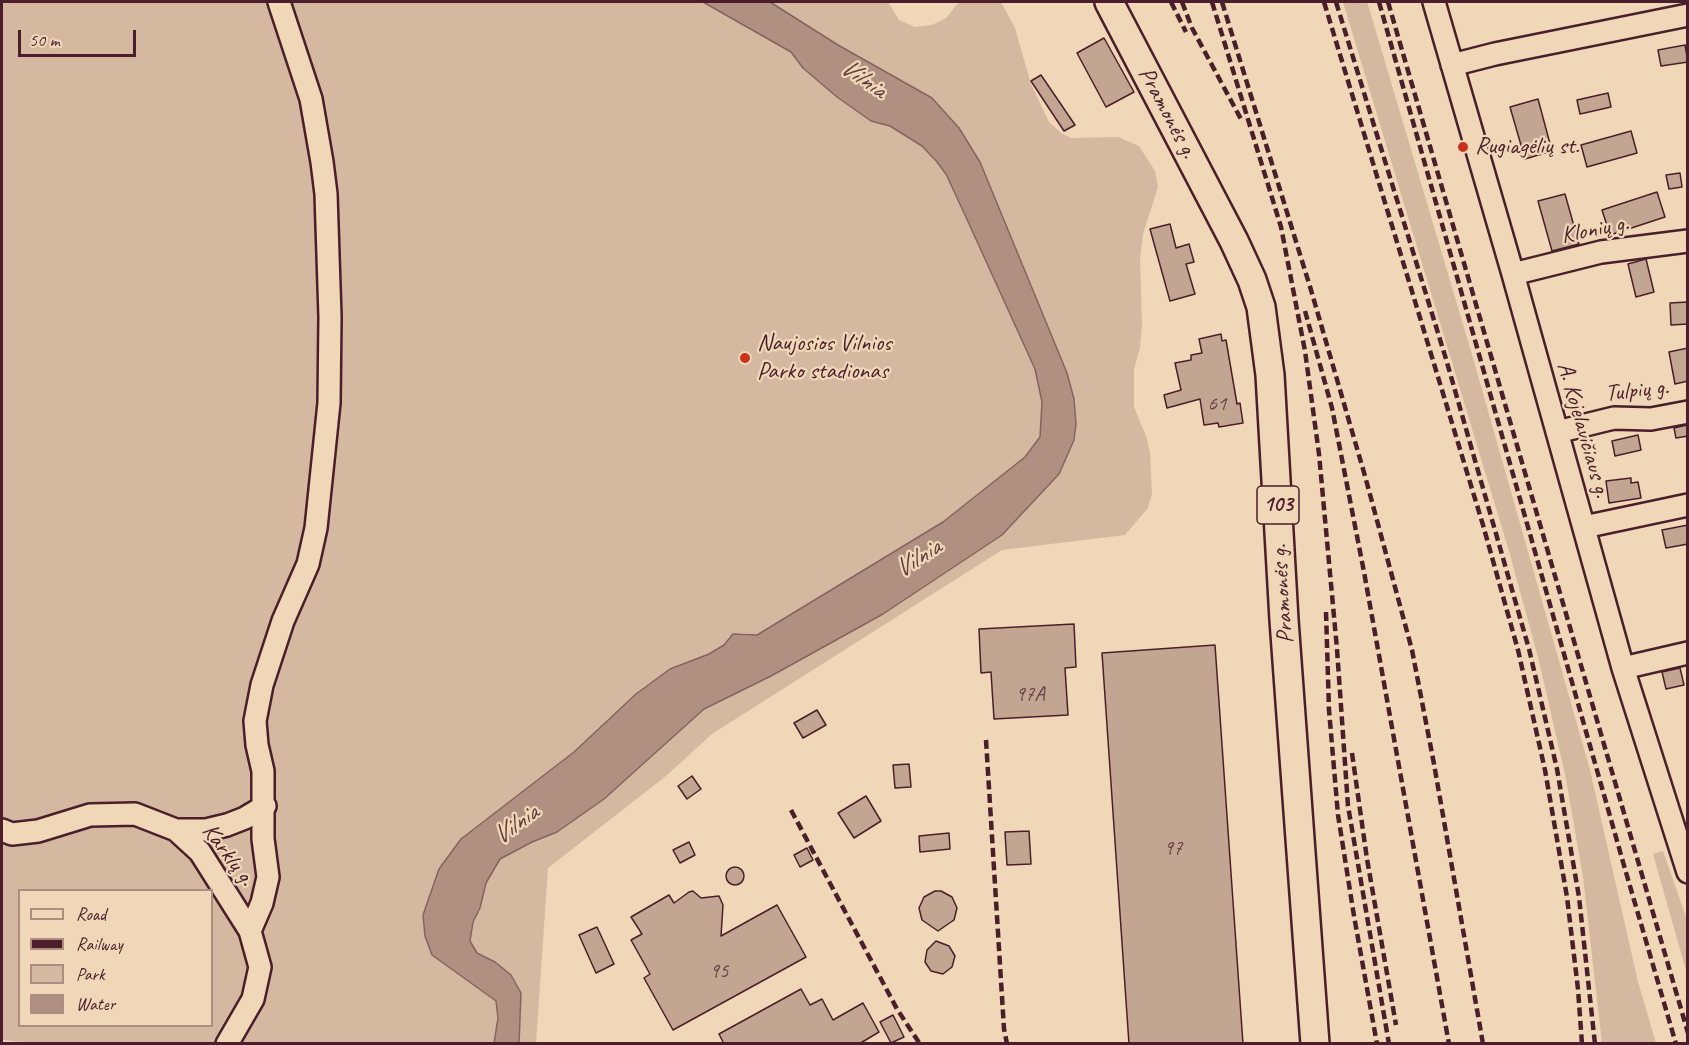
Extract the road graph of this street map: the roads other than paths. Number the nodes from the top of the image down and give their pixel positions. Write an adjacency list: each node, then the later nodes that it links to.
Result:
1 (279, 2): 14 (street)
2 (1109, 2): 20 (main road, Pramonės g. / 103)
3 (1434, 2): 5 (street, A. Kojelavičiaus g.)
4 (1688, 15): 5 (street)
5 (1452, 65): 7 (street, A. Kojelavičiaus g.)
6 (1688, 241): 7 (street, Klonių g.)
7 (1513, 274): 9 (street, A. Kojelavičiaus g.)
8 (1688, 412): 9 (street, Tulpių g.)
9 (1557, 432): 11 (street, A. Kojelavičiaus g.)
10 (1688, 505): 11 (street)
11 (1584, 527): 13 (street, A. Kojelavičiaus g.)
12 (1688, 653): 13 (street)
13 (1623, 668): 17 (street, A. Kojelavičiaus g.)
14 (265, 806): 16 (street); 18 (street)
15 (2, 830): 16 (street, Karklų g.)
16 (176, 830): 18 (street, Karklų g.)
17 (1688, 872)
18 (250, 931): 19 (street, Karklų g.)
19 (227, 1044)
20 (1315, 1044)

